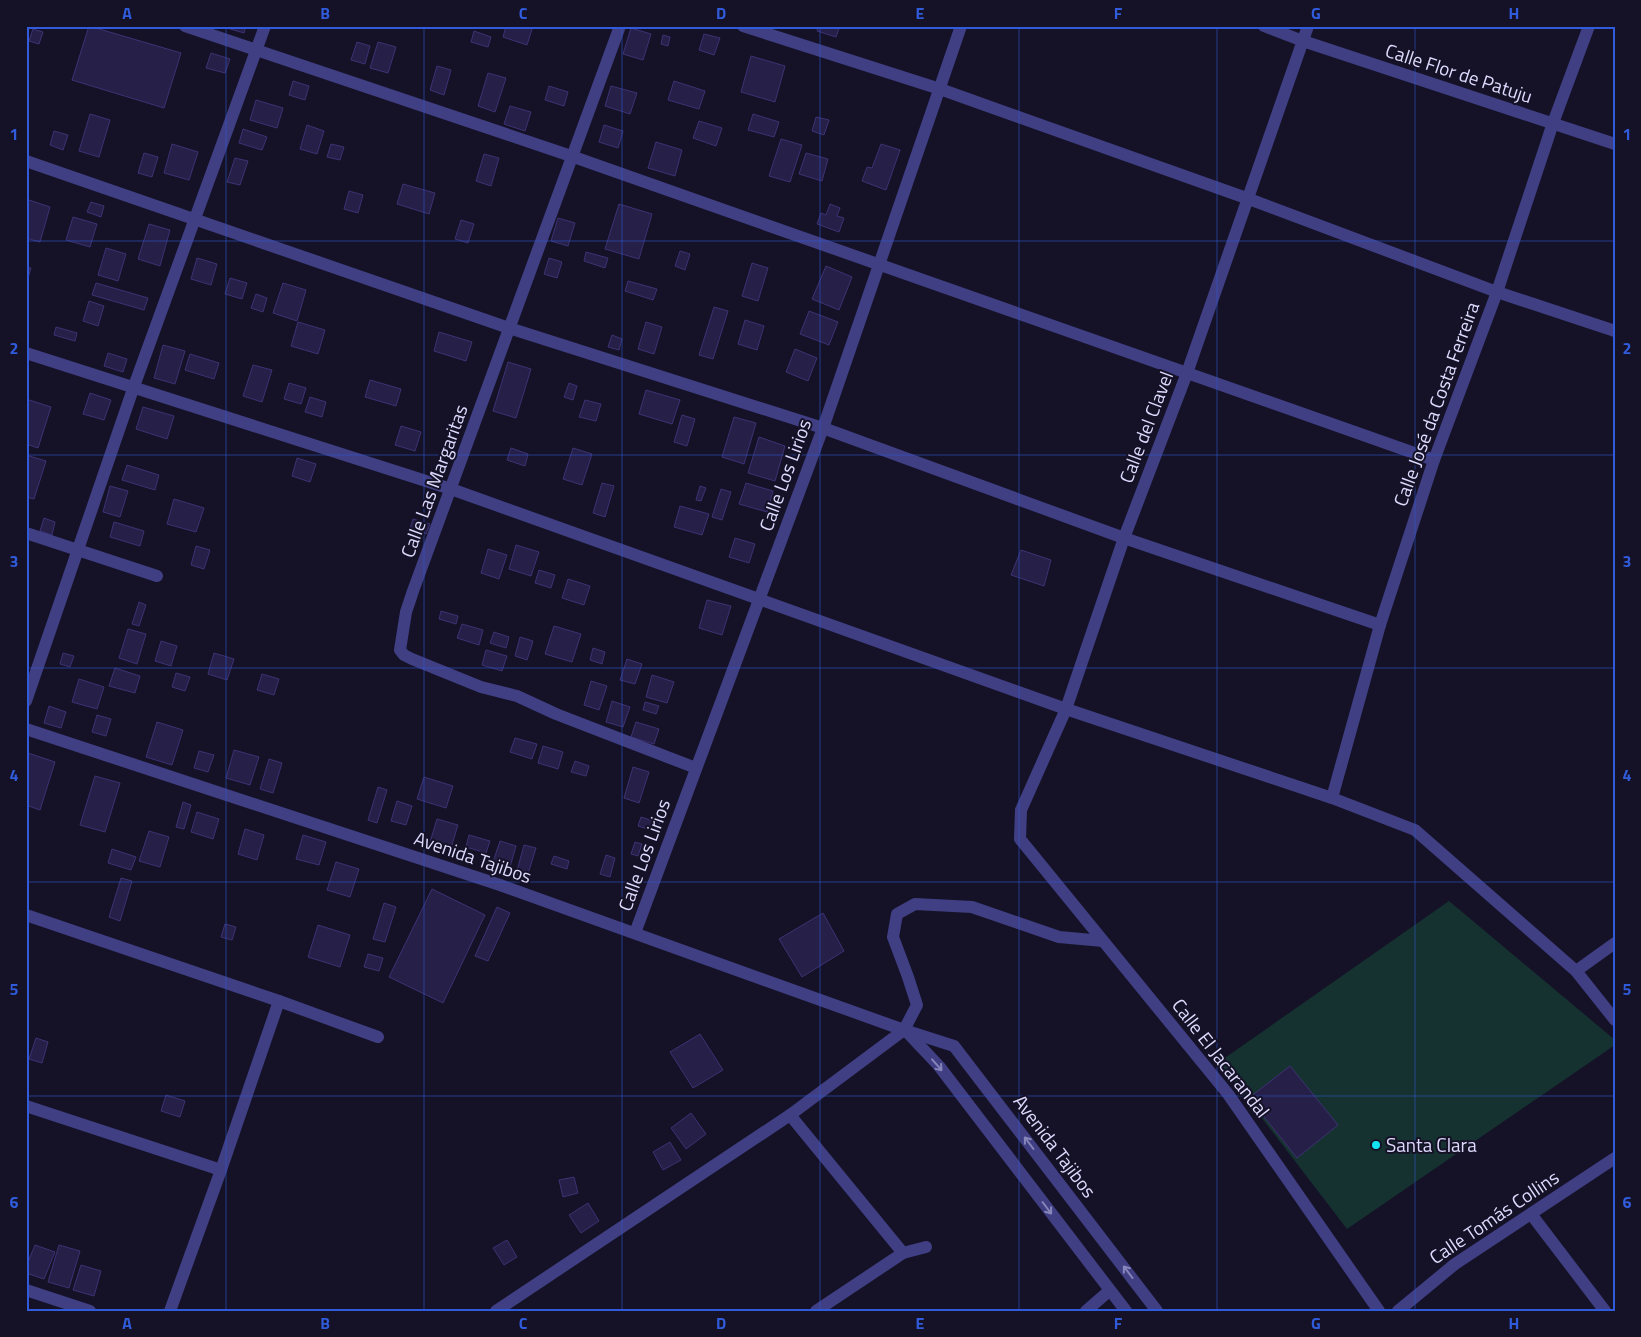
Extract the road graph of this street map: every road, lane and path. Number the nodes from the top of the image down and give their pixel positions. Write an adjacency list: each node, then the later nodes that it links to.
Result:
1 (185, 26): 10 (street)
2 (265, 26): 10 (street)
3 (620, 26): 14 (street, Calle Las Margaritas)
4 (742, 26): 11 (street)
5 (961, 26): 11 (street, Calle Los Lirios)
6 (1264, 26): 9 (street, Calle Flor de Patuju)
7 (1308, 26): 9 (street, Calle del Clavel)
8 (1589, 26): 12 (street, Calle José da Costa Ferreira)
9 (1303, 41): 12 (street, Calle Flor de Patuju); 16 (street, Calle del Clavel)
10 (256, 50): 14 (street); 17 (street)
11 (940, 90): 16 (street); 18 (street, Calle Los Lirios)
12 (1553, 123): 13 (street, Calle Flor de Patuju); 19 (street, Calle José da Costa Ferreira)
13 (1615, 144)
14 (571, 156): 18 (street); 20 (street, Calle Las Margaritas)
15 (26, 161): 17 (street)
16 (1249, 199): 19 (street); 23 (street, Calle del Clavel)
17 (196, 219): 20 (street); 24 (street)
18 (879, 265): 23 (street); 25 (street, Calle Los Lirios)
19 (1497, 292): 21 (street); 26 (street, Calle José da Costa Ferreira)
20 (509, 328): 25 (street); 27 (street, Calle Las Margaritas)
21 (1615, 331)
22 (26, 354): 24 (street)
23 (1187, 373): 26 (street); 29 (street, Calle del Clavel)
24 (133, 389): 27 (street); 30 (street)
25 (823, 428): 29 (street); 32 (street, Calle Los Lirios)
26 (1434, 460): 33 (street, Calle José da Costa Ferreira)
27 (451, 489): 32 (street); 37 (street, Calle Las Margaritas)
28 (26, 533): 30 (street)
29 (1124, 538): 33 (street); 35 (street, Calle del Clavel)
30 (78, 550): 31 (street); 34 (street)
31 (157, 576)
32 (758, 600): 35 (street); 37 (street, Calle Los Lirios)
33 (1380, 625): 38 (street, Calle José da Costa Ferreira)
34 (26, 701)
35 (1066, 709): 38 (street); 39 (street, Calle del Clavel)
36 (26, 728): 41 (street, Avenida Tajibos)
37 (696, 768): 41 (street, Calle Los Lirios)
38 (1332, 798): 44 (street)
39 (1020, 839): 42 (street, Calle El Jacarandal)
40 (26, 915): 45 (street)
41 (635, 934): 47 (street, Avenida Tajibos)
42 (1103, 941): 47 (street); 65 (street, Calle El Jacarandal)
43 (1615, 943): 44 (street)
44 (1576, 970): 46 (street)
45 (279, 1001): 48 (street); 52 (street)
46 (1615, 1020)
47 (904, 1030): 50 (street); 57 (street, Avenida Tajibos, one-way to 57); 64 (street, Avenida Tajibos, one-way to 47)
48 (378, 1037)
49 (26, 1106): 52 (street)
50 (790, 1116): 55 (street); 60 (street)
51 (1615, 1158): 53 (street, Calle Tomás Collins)
52 (221, 1170): 59 (street)
53 (1531, 1214): 66 (street, Calle Tomás Collins); 67 (street)
54 (926, 1247): 55 (street)
55 (903, 1253): 61 (street)
56 (26, 1290): 58 (street)
57 (1110, 1291): 62 (street); 63 (street, Avenida Tajibos)
58 (90, 1311)
59 (170, 1311)
60 (496, 1311)
61 (816, 1311)
62 (1086, 1311)
63 (1126, 1311)
64 (1157, 1311)
65 (1379, 1311)
66 (1398, 1311)
67 (1605, 1311)

